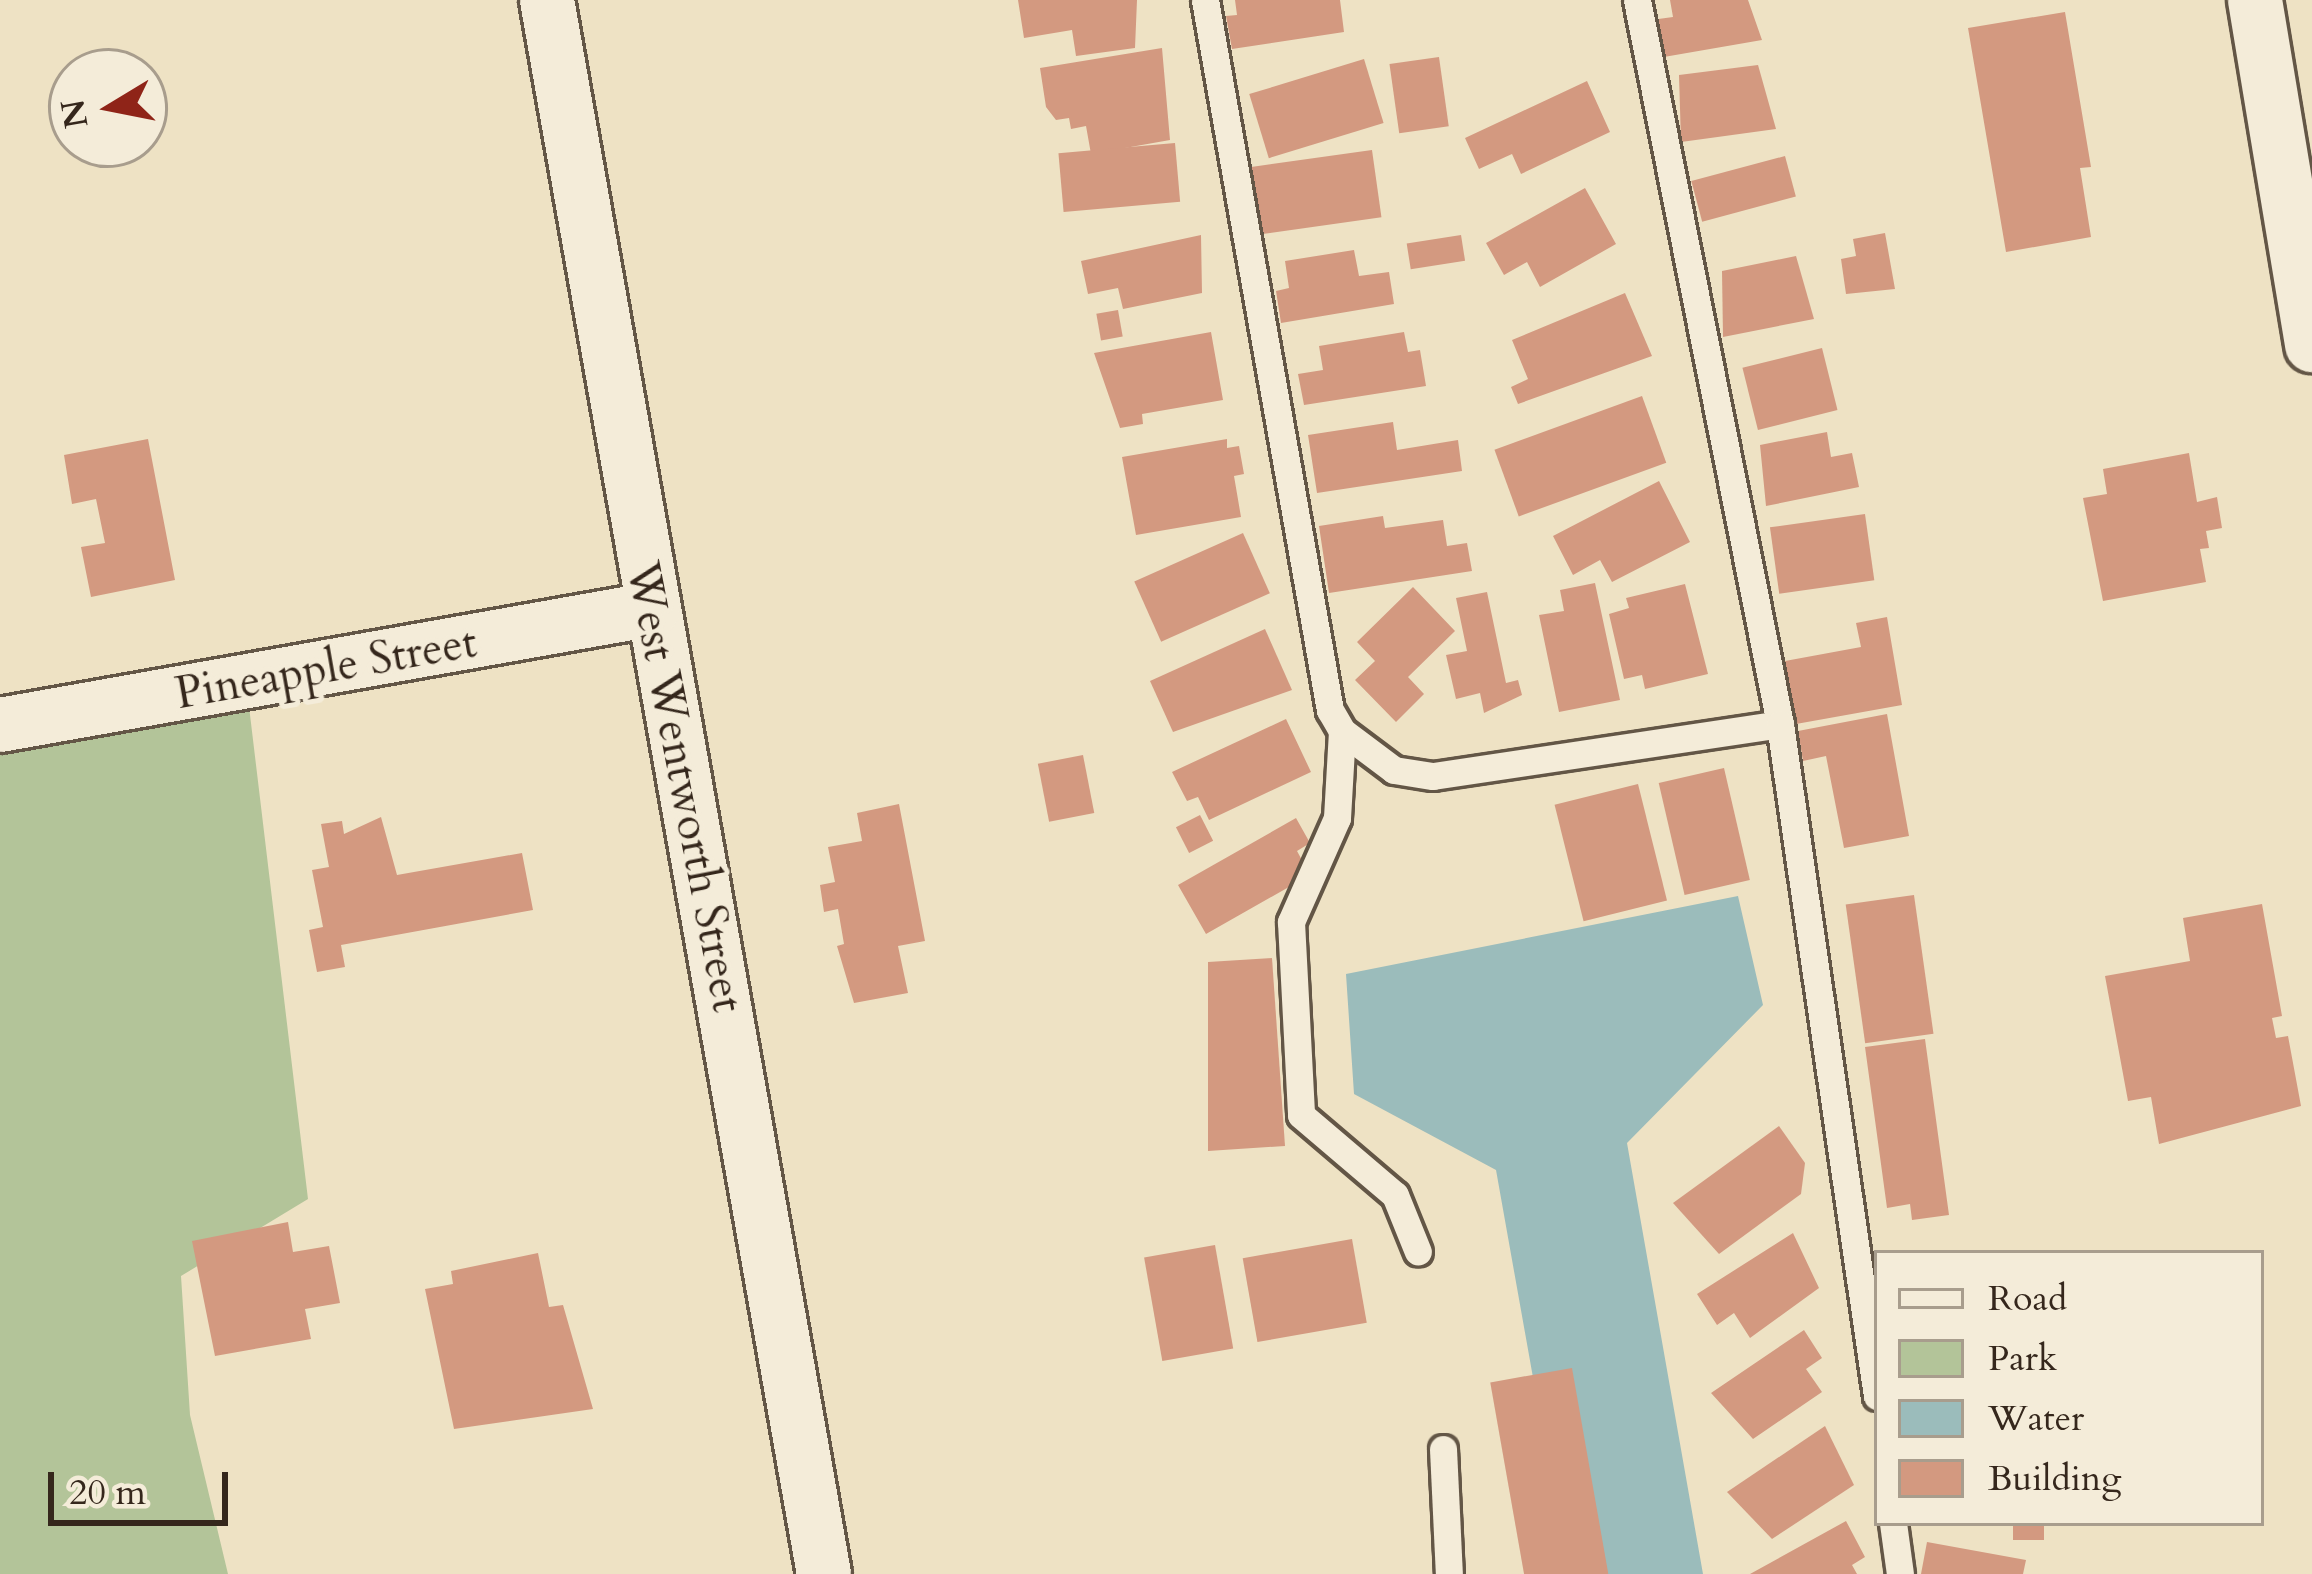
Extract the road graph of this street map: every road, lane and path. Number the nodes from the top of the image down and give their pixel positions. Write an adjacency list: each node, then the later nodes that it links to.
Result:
1 (547, 0): 6 (street, West Wentworth Street)
2 (1205, 0): 9 (lane)
3 (1636, 0): 7 (lane)
4 (2255, 0): 5 (street)
5 (2312, 345)
6 (653, 609): 8 (street, Pineapple Street); 14 (street, West Wentworth Street)
7 (1780, 724): 9 (lane); 11 (lane)
8 (0, 725)
9 (1342, 730): 10 (lane)
10 (1418, 1252)
11 (1874, 1375)
12 (1444, 1449): 15 (lane)
13 (1893, 1526): 16 (lane)
14 (824, 1574)
15 (1449, 1574)
16 (1900, 1574)

